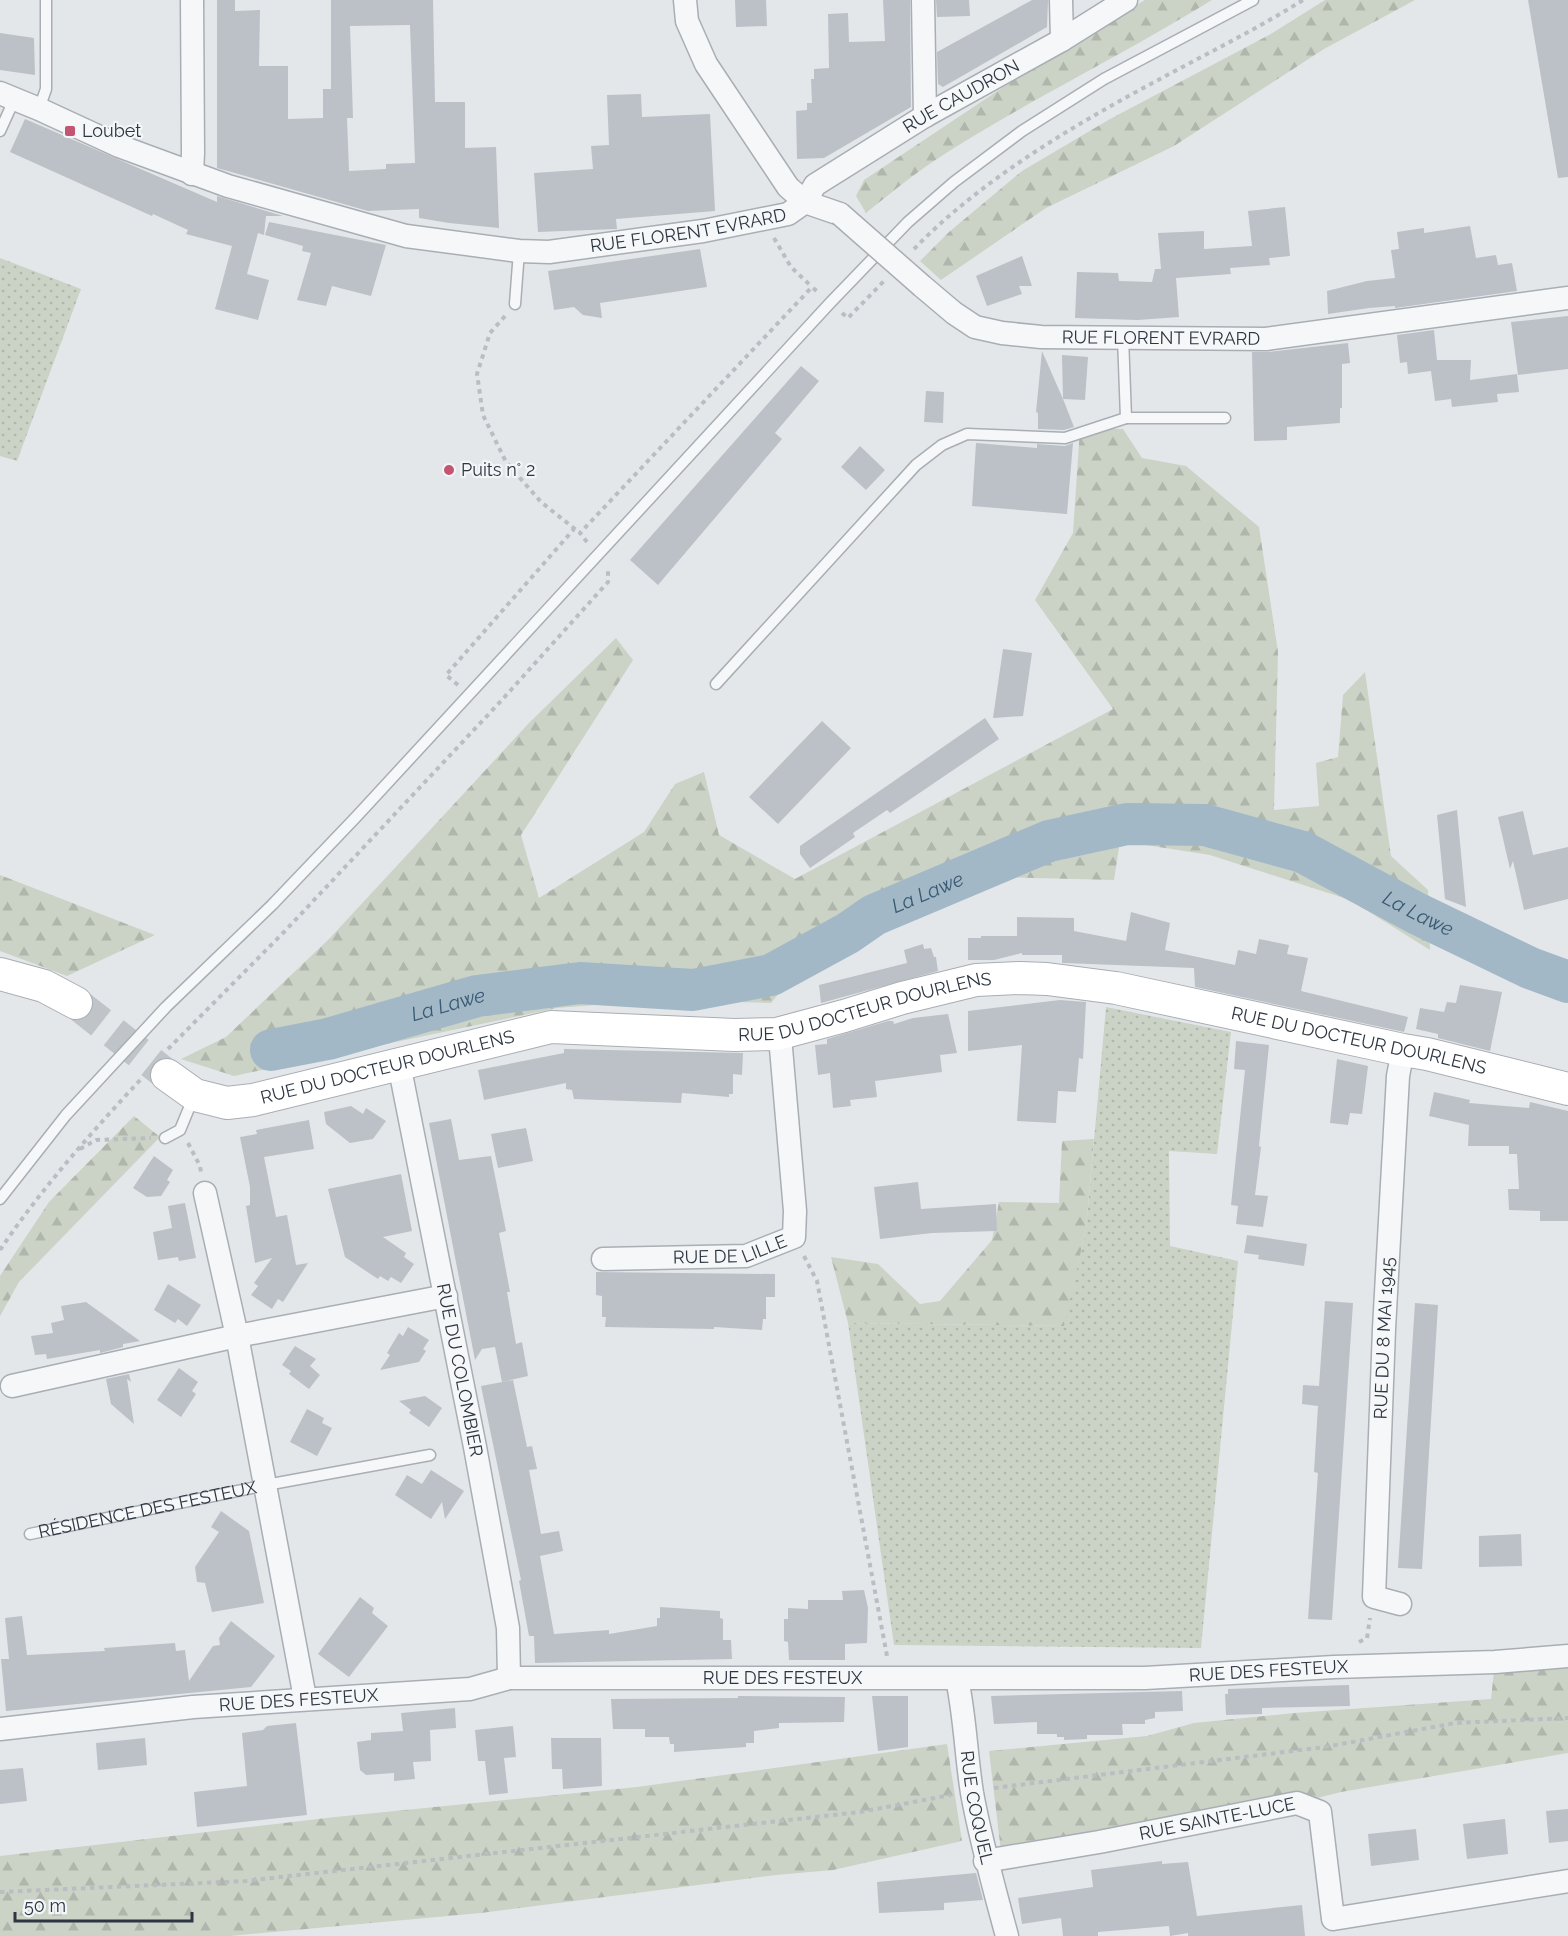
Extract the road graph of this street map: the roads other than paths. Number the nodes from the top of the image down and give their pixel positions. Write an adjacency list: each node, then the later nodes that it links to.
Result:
1 (46, 0): 10 (lane)
2 (192, 0): 13 (street)
3 (685, 0): 14 (street)
4 (923, 0): 11 (street)
5 (1061, 0): 8 (street)
6 (1126, 0): 8 (street, RUE CAUDRON)
7 (1253, 0): 32 (lane)
8 (1062, 40): 11 (street, RUE CAUDRON)
9 (5, 96): 10 (street, RUE FLORENT EVRARD); 12 (lane)
10 (39, 109): 13 (street, RUE FLORENT EVRARD)
11 (925, 116): 14 (street, RUE CAUDRON)
12 (0, 131)
13 (192, 174): 15 (street, RUE FLORENT EVRARD)
14 (806, 202): 15 (street, RUE FLORENT EVRARD); 18 (street, RUE FLORENT EVRARD, bridge)
15 (519, 251): 17 (lane)
16 (1568, 298): 18 (street, RUE FLORENT EVRARD)
17 (515, 304)
18 (1123, 338): 19 (lane)
19 (1126, 418): 20 (lane); 21 (lane)
20 (1225, 418)
21 (716, 684)
22 (0, 974): 23 (street)
23 (76, 1003)
24 (777, 1034): 25 (street, RUE DU DOCTEUR DOURLENS); 26 (street, RUE DU DOCTEUR DOURLENS); 33 (street, RUE DE LILLE)
25 (1403, 1050): 28 (street, RUE DU DOCTEUR DOURLENS); 40 (street, RUE DU 8 MAI 1945)
26 (399, 1064): 29 (street, RUE DU DOCTEUR DOURLENS); 34 (street, RUE DU COLOMBIER)
27 (159, 1068): 29 (street, RUE DU DOCTEUR DOURLENS)
28 (1568, 1089)
29 (195, 1095): 30 (lane)
30 (165, 1138)
31 (205, 1193): 35 (street, RÉSIDENCE DES FESTEUX)
32 (0, 1199)
33 (603, 1258)
34 (446, 1296): 35 (street); 42 (street, RUE DU COLOMBIER)
35 (237, 1336): 36 (street); 38 (street, RÉSIDENCE DES FESTEUX)
36 (12, 1386)
37 (430, 1455): 38 (lane, RÉSIDENCE DES FESTEUX)
38 (266, 1485): 39 (lane, RÉSIDENCE DES FESTEUX); 44 (street, RÉSIDENCE DES FESTEUX)
39 (30, 1534)
40 (1400, 1604)
41 (1568, 1656): 43 (street, RUE DES FESTEUX)
42 (508, 1678): 43 (street, RUE DES FESTEUX); 44 (street, RUE DES FESTEUX)
43 (957, 1679): 46 (street, RUE COQUEL)
44 (305, 1698): 45 (street, RUE DES FESTEUX)
45 (0, 1730)
46 (985, 1861): 47 (street, RUE SAINTE-LUCE); 48 (street, RUE COQUEL)
47 (1568, 1881)
48 (1007, 1936)

